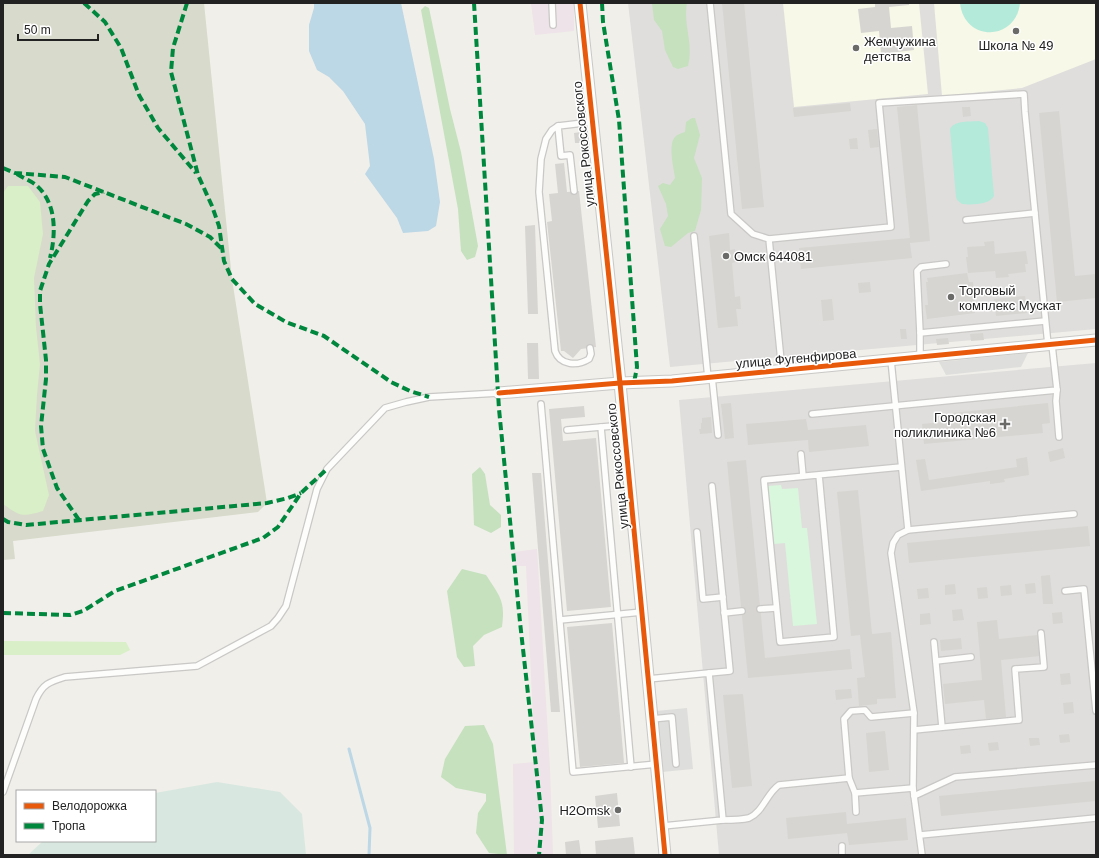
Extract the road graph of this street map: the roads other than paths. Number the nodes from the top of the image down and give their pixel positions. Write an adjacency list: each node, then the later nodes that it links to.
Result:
1 (552, 3): 4 (lane)
2 (580, 3): 5 (street, улица Рокоссовского)
3 (710, 3): 11 (lane)
4 (553, 25)
5 (592, 122): 6 (lane); 22 (street, улица Рокоссовского)
6 (558, 126): 7 (lane); 17 (lane)
7 (574, 191)
8 (1035, 213): 9 (lane); 11 (lane); 13 (lane)
9 (966, 220)
10 (694, 236): 21 (lane)
11 (769, 239): 20 (lane)
12 (946, 264): 14 (lane)
13 (1045, 321): 14 (lane); 16 (lane)
14 (920, 333): 18 (lane)
15 (1096, 340): 16 (street, улица Фугенфирова)
16 (1050, 345): 18 (street, улица Фугенфирова); 23 (lane)
17 (590, 348)
18 (920, 357): 19 (street, улица Фугенфирова)
19 (891, 360): 20 (street, улица Фугенфирова); 26 (lane)
20 (782, 371): 21 (street, улица Фугенфирова)
21 (710, 377): 22 (street, улица Фугенфирова); 31 (lane)
22 (620, 383): 24 (street, улица Фугенфирова); 28 (street, улица Рокоссовского)
23 (1057, 390): 26 (lane); 32 (lane)
24 (499, 393): 67 (lane)
25 (541, 404): 49 (lane)
26 (896, 406): 27 (lane); 34 (lane)
27 (812, 414)
28 (624, 425): 29 (lane); 46 (street, улица Рокоссовского)
29 (601, 427): 30 (lane); 48 (lane)
30 (567, 430)
31 (718, 435)
32 (1060, 437)
33 (801, 454): 36 (lane)
34 (902, 467): 35 (lane); 39 (lane)
35 (819, 475): 36 (lane); 43 (lane)
36 (803, 476): 43 (lane)
37 (712, 486): 42 (lane)
38 (1074, 514): 39 (lane)
39 (908, 530): 57 (lane)
40 (697, 532): 42 (lane)
41 (1065, 591): 56 (lane)
42 (723, 597): 47 (lane)
43 (776, 608): 44 (lane)
44 (760, 610)
45 (742, 611): 47 (lane)
46 (642, 612): 48 (lane); 55 (street, улица Рокоссовского)
47 (724, 613): 54 (lane)
48 (618, 615): 49 (lane); 64 (lane)
49 (560, 620): 64 (lane)
50 (1041, 633): 59 (lane)
51 (934, 642): 53 (lane)
52 (971, 658): 53 (lane)
53 (936, 661): 59 (lane)
54 (709, 673): 55 (lane); 72 (lane)
55 (648, 679): 58 (street, улица Рокоссовского)
56 (1096, 711)
57 (914, 713): 60 (lane); 65 (lane)
58 (652, 719): 61 (street, улица Рокоссовского); 62 (lane)
59 (942, 727): 60 (lane)
60 (914, 730): 66 (lane)
61 (657, 764): 64 (lane); 73 (street, улица Рокоссовского)
62 (676, 764)
63 (1096, 765): 69 (lane)
64 (631, 767)
65 (849, 778): 68 (lane); 72 (lane)
66 (913, 788): 68 (lane); 69 (lane)
67 (3, 792)
68 (855, 793): 70 (lane)
69 (914, 796): 74 (lane)
70 (856, 812)
71 (1096, 818): 74 (lane)
72 (723, 820): 73 (lane)
73 (662, 826): 76 (street, улица Рокоссовского)
74 (920, 835): 79 (lane)
75 (842, 846): 77 (lane)
76 (665, 855)
77 (842, 855)
78 (917, 855): 79 (lane)
79 (922, 855)

